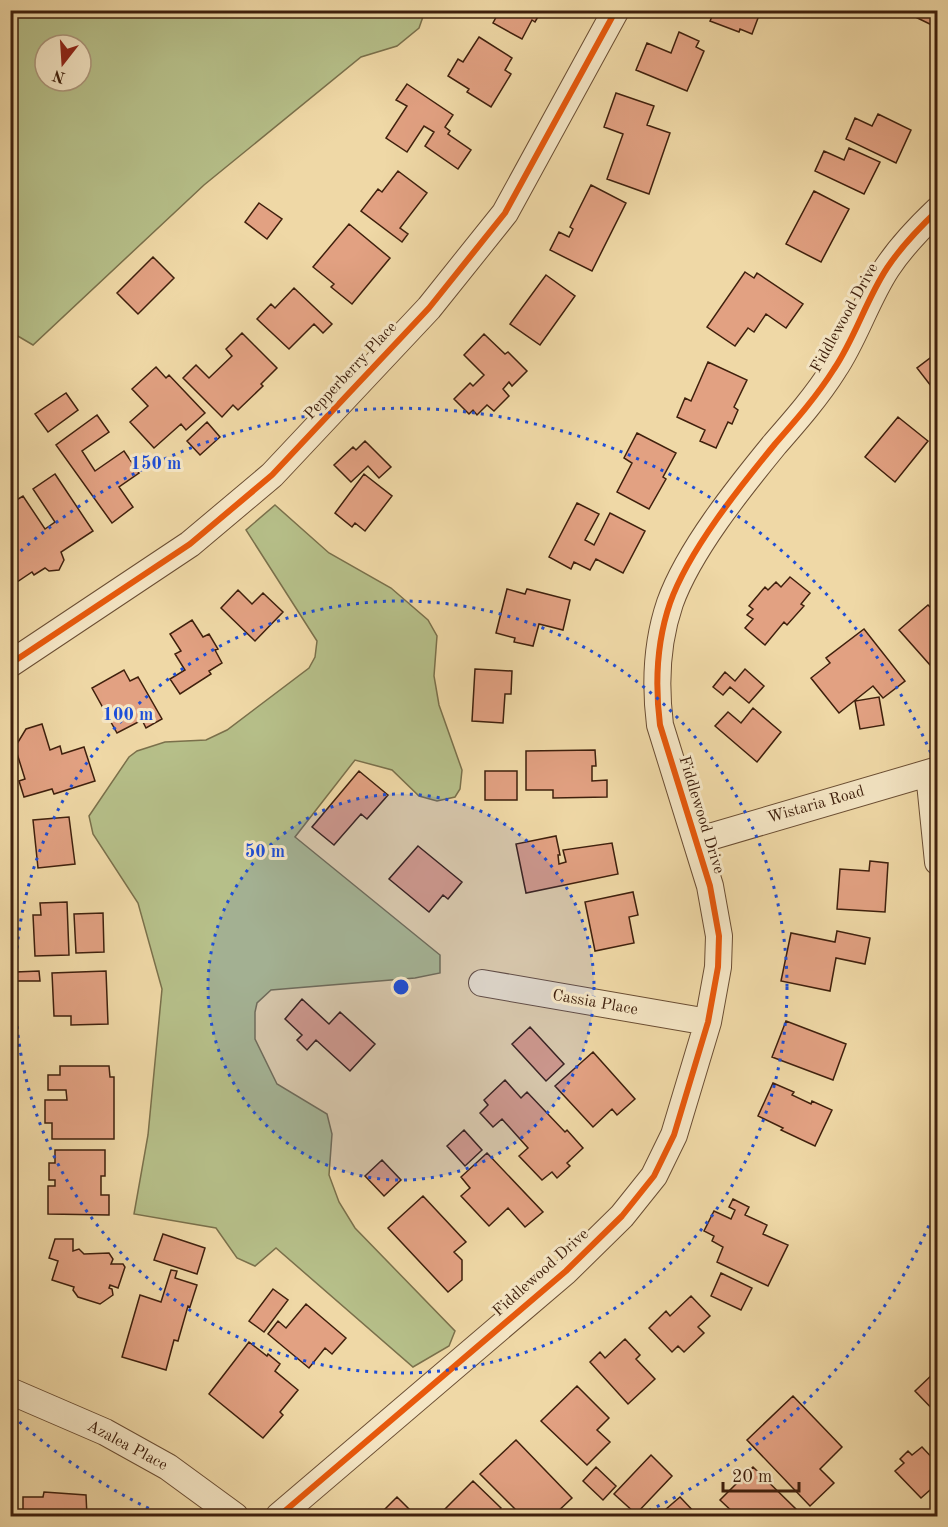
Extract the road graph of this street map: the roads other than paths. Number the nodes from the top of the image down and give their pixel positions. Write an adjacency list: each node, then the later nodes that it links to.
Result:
1 (616, 10): 3 (street, Pepperberry Place)
2 (938, 210): 5 (street, Fiddlewood Drive)
3 (10, 664)
4 (933, 772): 5 (street, Wistaria Road); 6 (street)
5 (696, 841): 8 (street, Fiddlewood Drive)
6 (938, 862)
7 (482, 983): 8 (street, Cassia Place)
8 (708, 1022): 11 (street, Fiddlewood Drive)
9 (10, 1391): 10 (street, Azalea Place)
10 (235, 1516)
11 (279, 1516)

